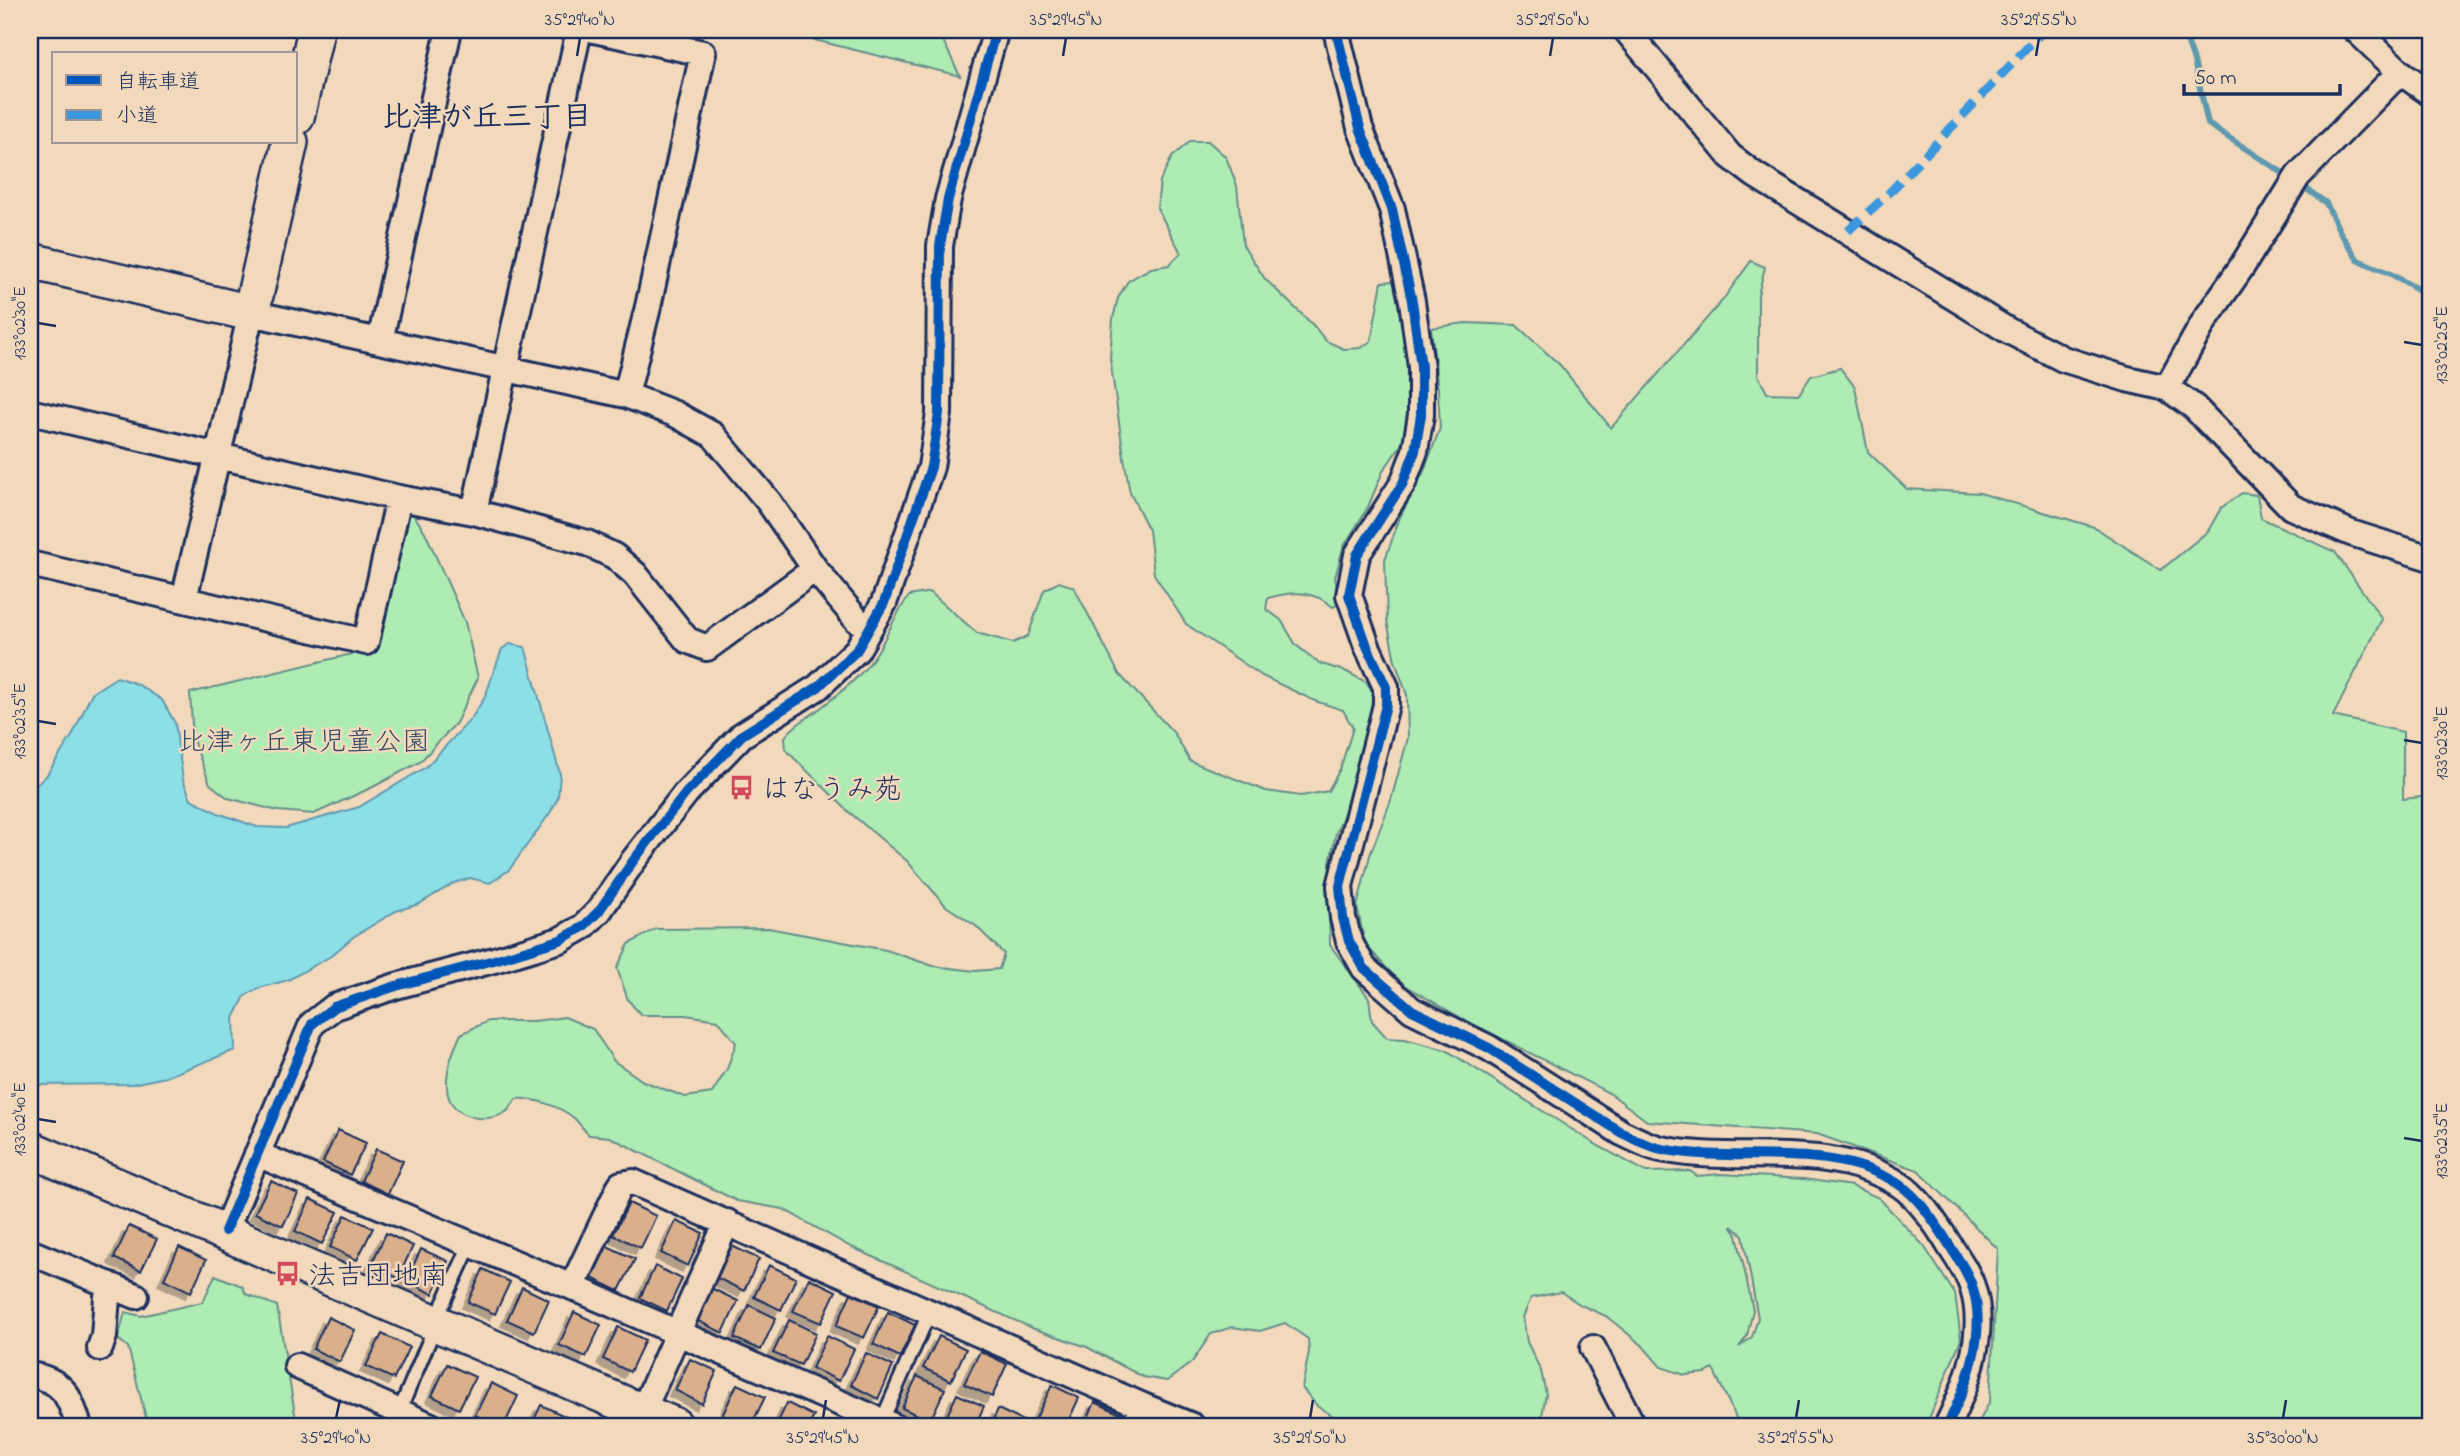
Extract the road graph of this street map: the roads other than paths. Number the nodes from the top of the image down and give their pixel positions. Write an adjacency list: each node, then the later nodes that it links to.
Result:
1 (316, 30): 11 (street)
2 (449, 30): 15 (street)
3 (579, 30): 16 (street)
4 (594, 30): 18 (street)
5 (996, 30): 27 (street)
6 (1336, 30): 54 (street)
7 (2356, 30): 9 (street)
8 (1632, 32): 17 (street)
9 (2400, 72): 10 (street); 17 (street)
10 (2430, 93)
11 (298, 108)
12 (290, 144): 14 (street)
13 (30, 261): 14 (street)
14 (251, 313): 15 (street); 20 (street)
15 (380, 341): 16 (street)
16 (505, 369): 18 (street); 22 (street)
17 (2167, 388): 23 (street)
18 (626, 396): 25 (street)
19 (30, 412): 20 (street)
20 (217, 455): 21 (street); 26 (street)
21 (399, 498): 22 (street); 26 (street)
22 (474, 512): 25 (street)
23 (2430, 558)
24 (30, 564): 26 (street)
25 (815, 569): 27 (street)
26 (184, 599)
27 (869, 629): 29 (street)
28 (30, 1149): 31 (street)
29 (257, 1154): 31 (street); 32 (street)
30 (727, 1222): 35 (street); 38 (street); 39 (street)
31 (225, 1231): 47 (street)
32 (471, 1245): 35 (street); 37 (lane)
33 (30, 1251): 34 (street)
34 (108, 1284): 36 (street); 41 (street)
35 (572, 1287): 39 (street)
36 (136, 1296)
37 (443, 1304)
38 (930, 1311): 45 (street); 48 (lane)
39 (677, 1334): 47 (street); 48 (street)
40 (429, 1341): 46 (lane)
41 (100, 1348)
42 (1593, 1348): 53 (street)
43 (297, 1366): 46 (street)
44 (30, 1375): 49 (street)
45 (1139, 1416): 52 (street)
46 (396, 1419): 50 (street)
47 (639, 1419): 51 (street)
48 (885, 1425)
49 (79, 1426)
50 (431, 1426)
51 (676, 1426)
52 (1192, 1426)
53 (1633, 1426)
54 (1947, 1426)

